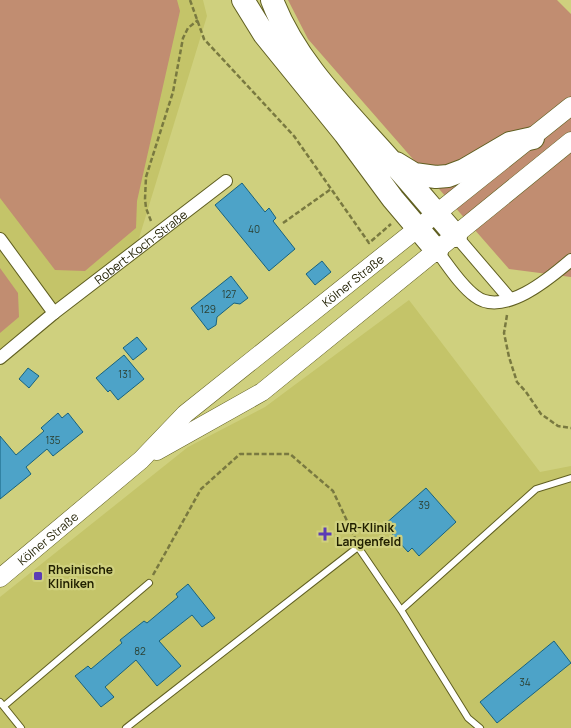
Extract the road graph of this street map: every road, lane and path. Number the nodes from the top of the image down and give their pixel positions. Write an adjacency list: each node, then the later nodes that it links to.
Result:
1 (190, 0): 4 (path)
2 (243, 0): 12 (highway)
3 (272, 0): 8 (highway)
4 (198, 20): 10 (path); 14 (path)
5 (571, 106): 6 (main road, Kölner Straße)
6 (533, 138): 8 (highway); 11 (main road, Kölner Straße)
7 (571, 141): 15 (main road, Kölner Straße)
8 (391, 160): 11 (highway)
9 (226, 181): 14 (street, Robert-Koch-Straße)
10 (331, 189): 12 (path); 13 (path)
11 (437, 214): 12 (main road, Kölner Straße); 15 (highway)
12 (411, 220): 17 (highway); 23 (main road, Kölner Straße)
13 (284, 223)
14 (158, 233): 20 (street, Robert-Koch-Straße)
15 (456, 236): 17 (main road, Kölner Straße); 19 (street)
16 (0, 239): 20 (street)
17 (437, 250): 19 (street); 23 (main road, Kölner Straße)
18 (571, 260): 19 (street)
19 (510, 299): 22 (path)
20 (54, 313): 21 (street, Robert-Koch-Straße)
21 (0, 358)
22 (571, 428)
23 (141, 460): 26 (main road, Kölner Straße)
24 (571, 478): 28 (lane)
25 (358, 547): 27 (path); 28 (lane); 31 (lane)
26 (0, 578)
27 (149, 583): 29 (lane)
28 (401, 610): 32 (lane)
29 (2, 704): 30 (lane)
30 (21, 728)
31 (126, 728)
32 (480, 728)

